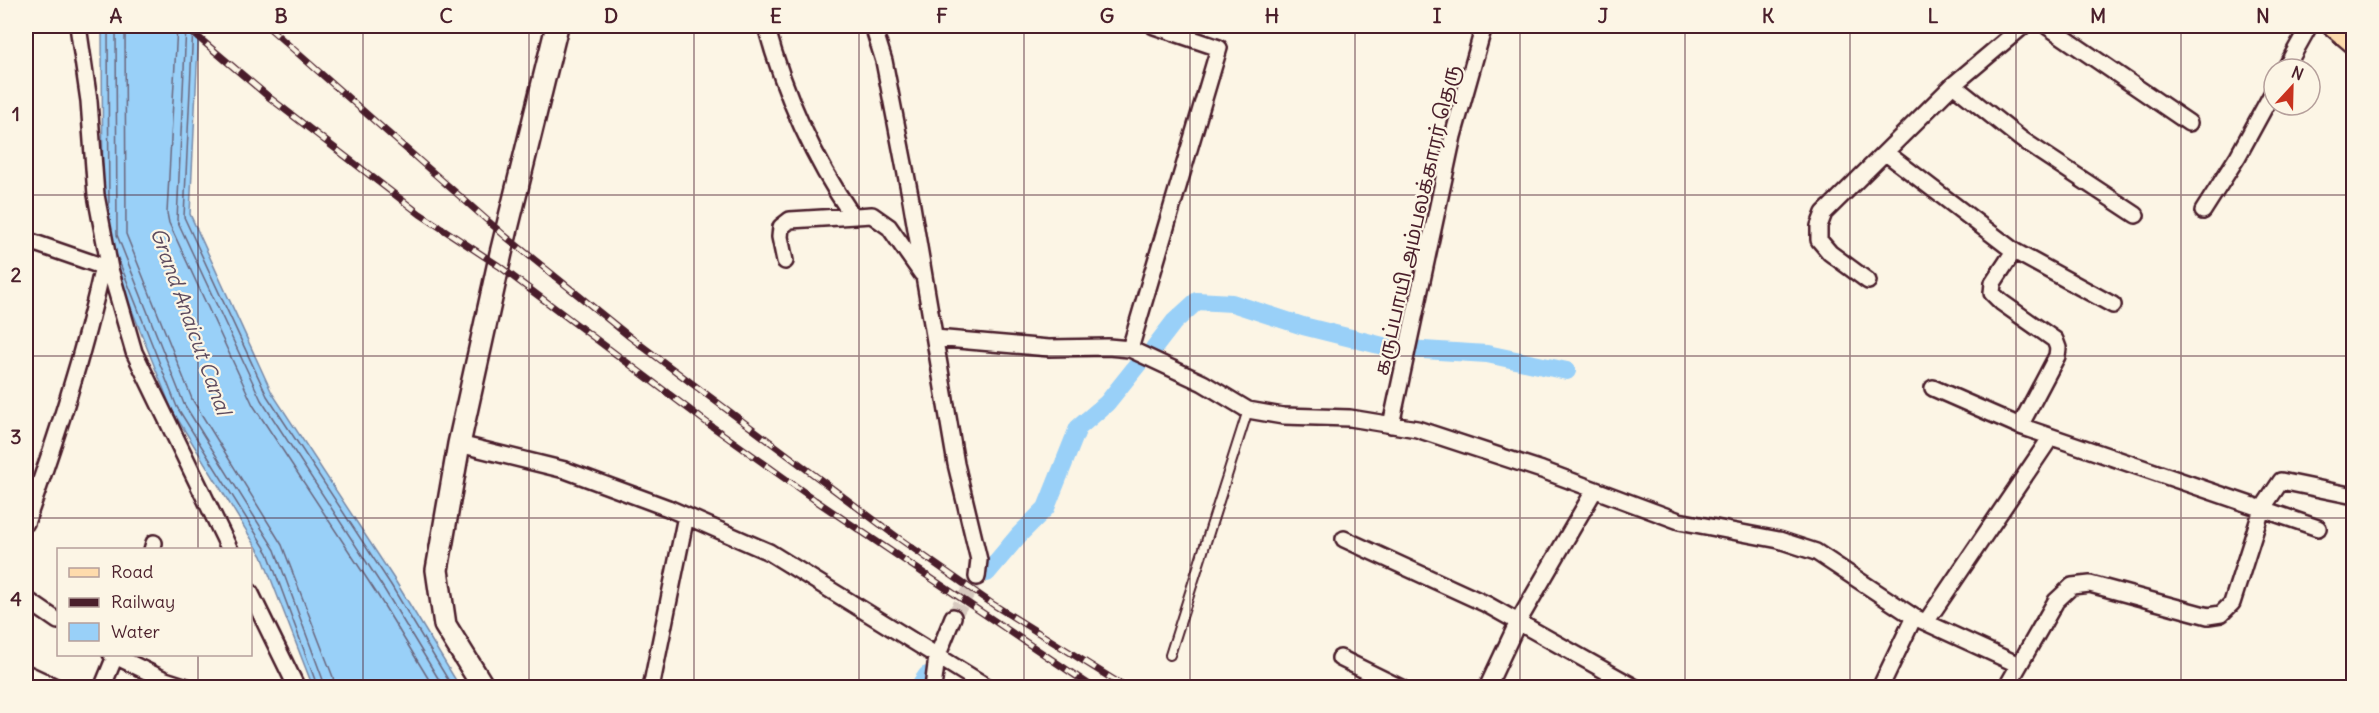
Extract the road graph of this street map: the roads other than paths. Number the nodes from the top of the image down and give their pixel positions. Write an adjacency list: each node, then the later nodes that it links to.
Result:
1 (78, 26): 23 (street)
2 (556, 26): 34 (main road)
3 (766, 26): 18 (street)
4 (873, 26): 24 (street)
5 (1154, 26): 28 (street)
6 (1484, 26): 31 (street, கருப்பாயி அம்பலக்காரர் தெரு)
7 (2023, 26): 13 (street)
8 (2047, 26): 15 (street)
9 (2309, 26): 12 (street)
10 (2335, 26): 11 (main road)
11 (2354, 42)
12 (2292, 57)
13 (1953, 85): 16 (street); 19 (street)
14 (2262, 112): 17 (street)
15 (2189, 123)
16 (1886, 153): 21 (street); 25 (street)
17 (2203, 211)
18 (852, 214): 22 (street); 24 (street)
19 (2136, 215)
20 (26, 240): 23 (street)
21 (2014, 251): 26 (street); 32 (street)
22 (785, 261)
23 (106, 268): 39 (street); 42 (street)
24 (923, 277): 27 (street)
25 (1868, 281)
26 (2113, 305)
27 (935, 338): 28 (street); 43 (street)
28 (1130, 349): 30 (street)
29 (1933, 388): 32 (street)
30 (1248, 410): 31 (street); 50 (lane)
31 (1391, 425): 35 (street)
32 (2020, 426): 33 (street)
33 (2051, 437): 37 (street); 48 (street)
34 (459, 444): 38 (street); 61 (main road)
35 (1594, 490): 48 (street); 49 (street)
36 (2354, 496): 37 (street)
37 (2262, 509): 40 (street); 55 (street)
38 (686, 516): 53 (street); 62 (street)
39 (26, 523)
40 (2318, 528)
41 (1344, 540): 49 (street)
42 (230, 548)
43 (977, 577)
44 (252, 596): 60 (street)
45 (26, 599): 47 (street)
46 (953, 617): 53 (street)
47 (57, 620)
48 (1920, 620): 55 (street); 68 (street)
49 (1518, 622): 66 (street); 67 (street)
50 (1170, 655)
51 (114, 656): 58 (street)
52 (116, 656): 59 (street)
53 (937, 657): 63 (street); 64 (street)
54 (1340, 658): 65 (street)
55 (2019, 665): 69 (street)
56 (26, 673): 57 (street)
57 (58, 687)
58 (102, 687)
59 (190, 687)
60 (297, 687)
61 (484, 687)
62 (651, 687)
63 (933, 687)
64 (989, 687)
65 (1401, 687)
66 (1487, 687)
67 (1636, 687)
68 (1880, 687)
69 (2006, 687)

